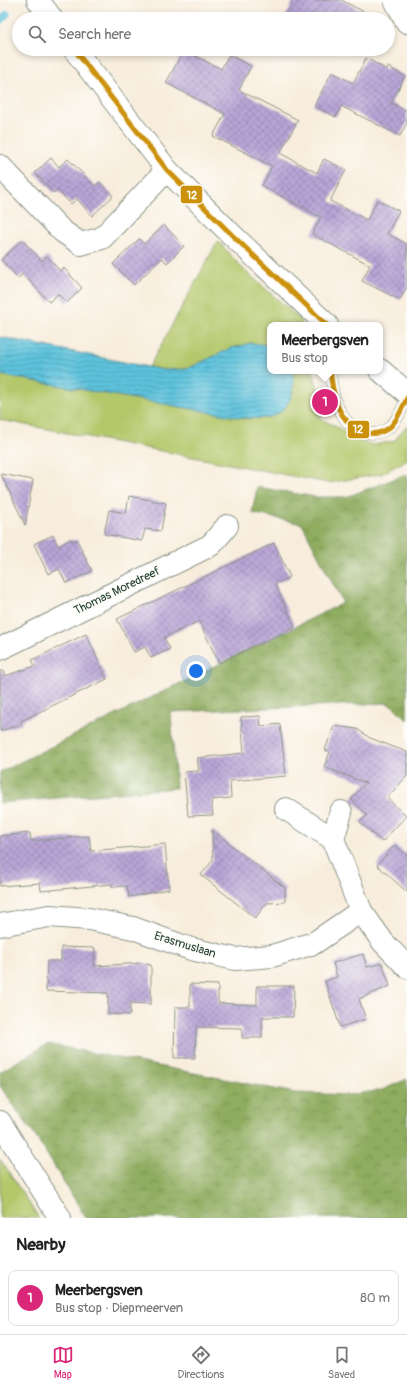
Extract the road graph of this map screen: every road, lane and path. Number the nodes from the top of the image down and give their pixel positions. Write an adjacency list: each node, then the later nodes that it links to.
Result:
1 (38, 0): 3 (street)
2 (395, 0): 4 (street)
3 (47, 12)
4 (407, 22)
5 (79, 56): 7 (street)
6 (0, 166): 7 (street)
7 (168, 170): 8 (street)
8 (321, 322)
9 (383, 373): 11 (street)
10 (331, 374): 12 (lane)
11 (407, 393)
12 (407, 398)
13 (228, 526): 14 (street, Thomas Moredreef)
14 (0, 649)
15 (286, 809): 17 (street)
16 (341, 812): 17 (street)
17 (333, 839): 18 (street)
18 (361, 910): 19 (street, Erasmuslaan); 20 (street)
19 (0, 925)
20 (407, 967)
21 (0, 1122): 22 (street)
22 (60, 1218)

